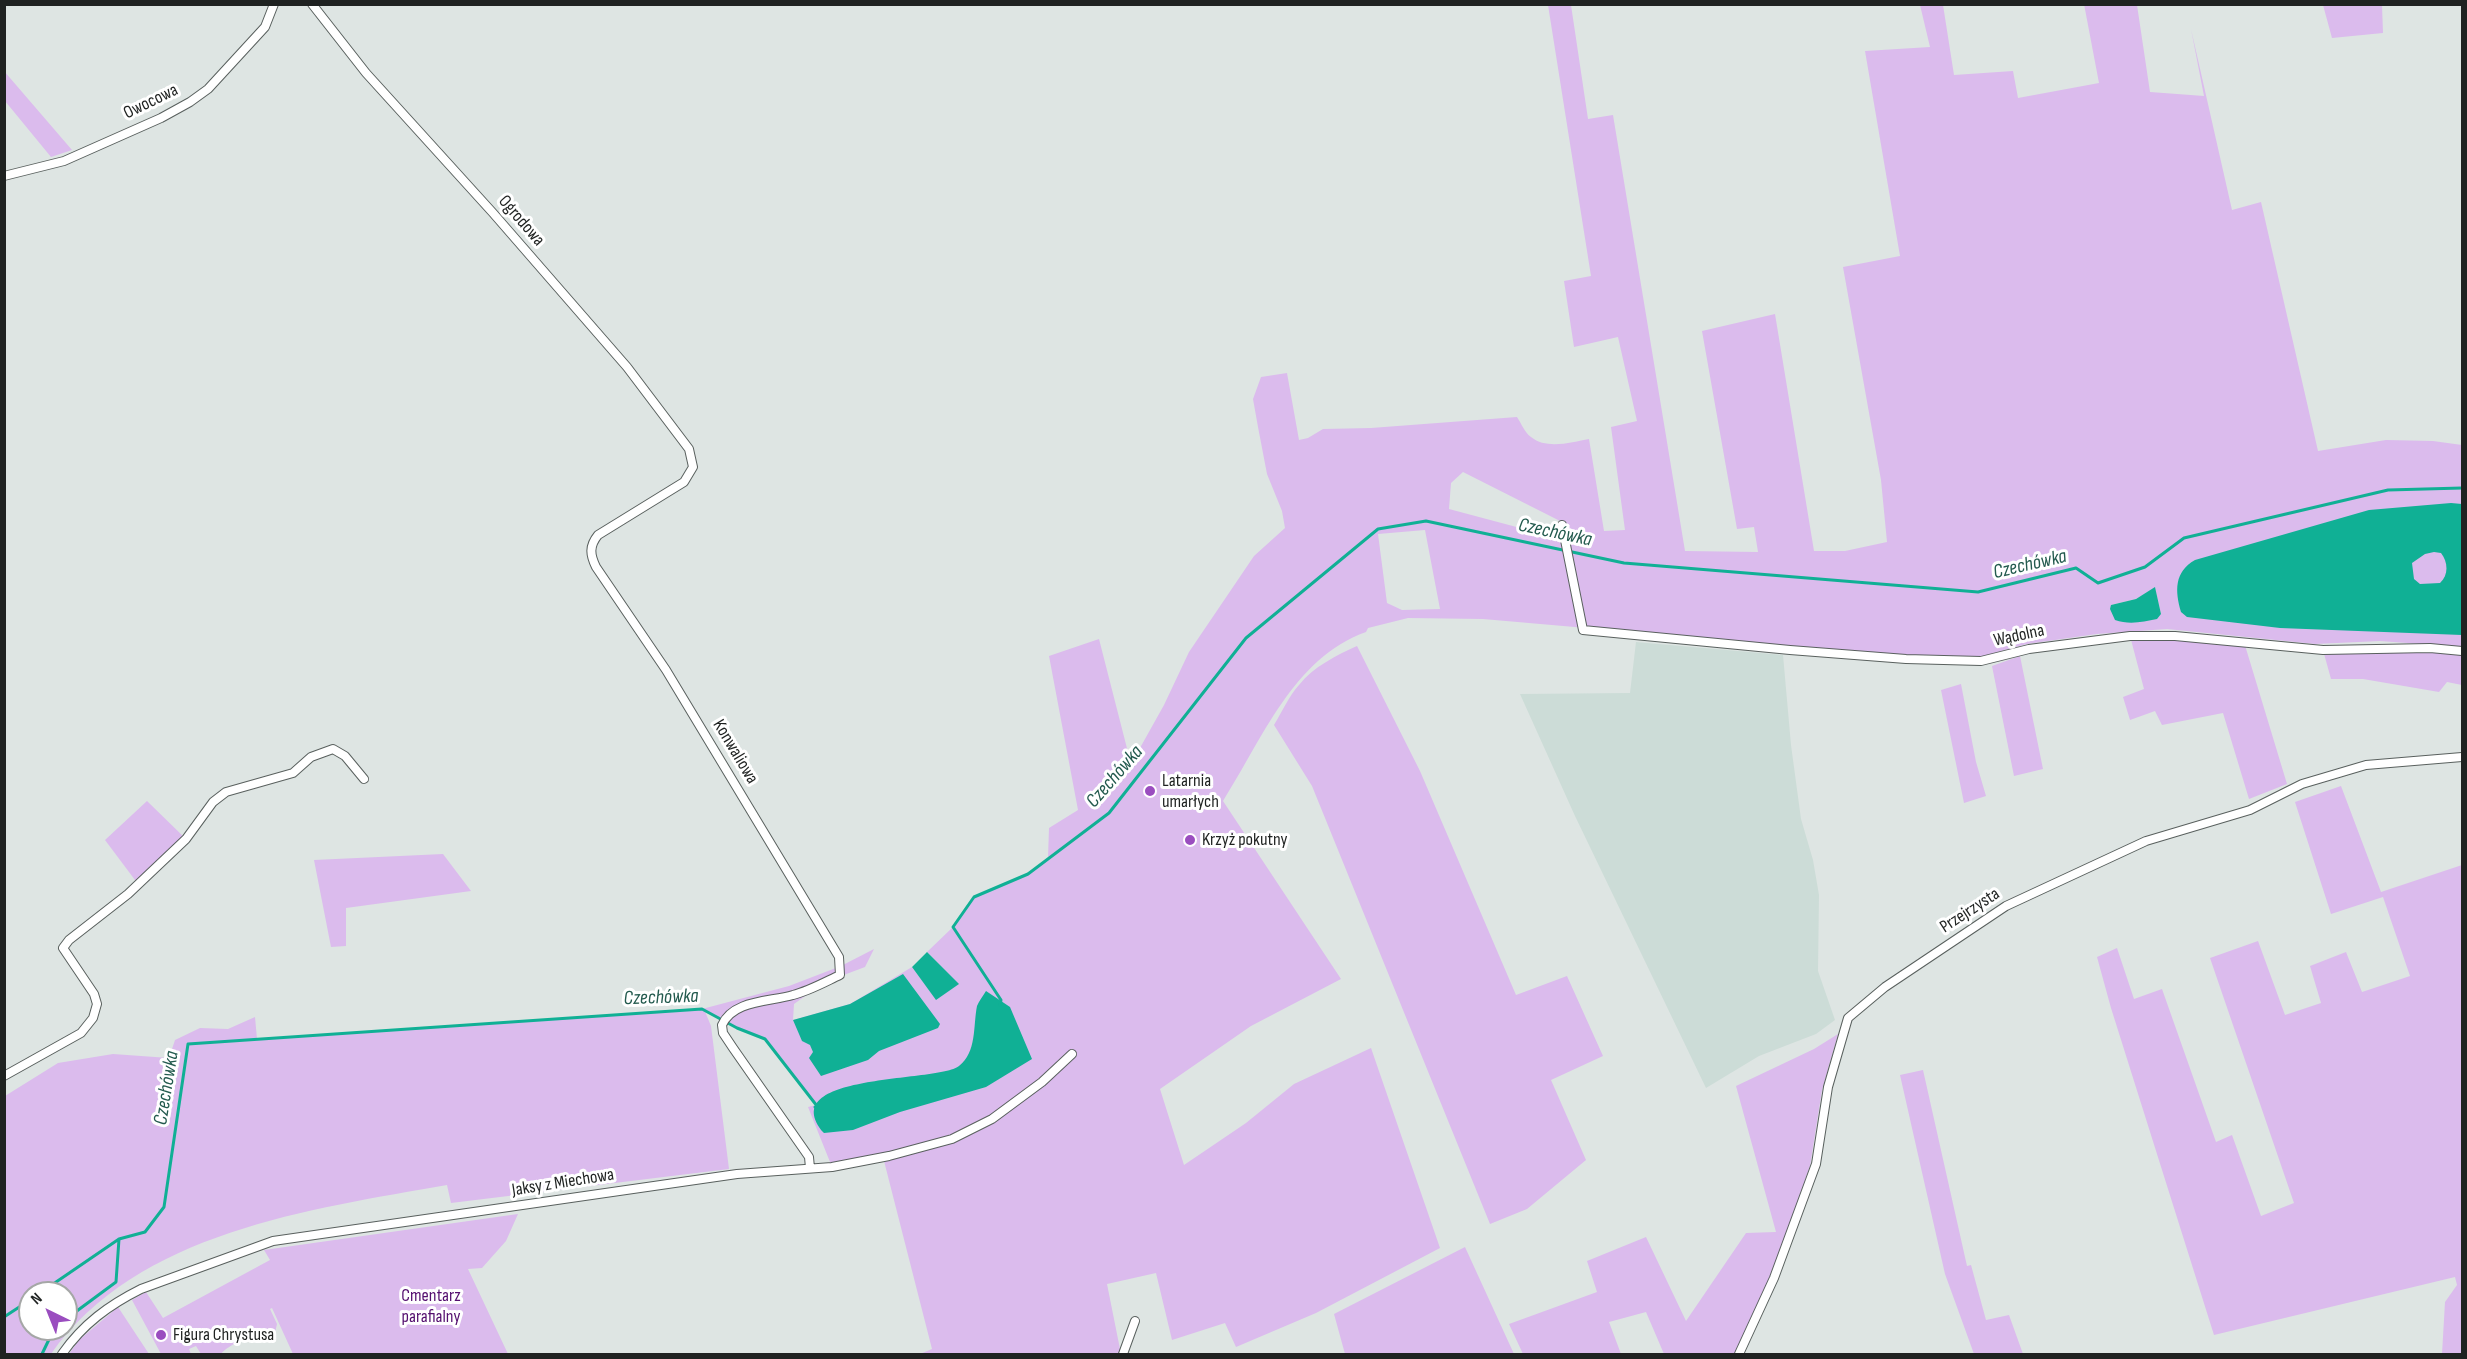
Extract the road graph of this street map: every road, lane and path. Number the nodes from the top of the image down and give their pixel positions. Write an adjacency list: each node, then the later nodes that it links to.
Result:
1 (274, 4): 3 (street, Owocowa)
2 (312, 4): 5 (street, Ogrodowa)
3 (4, 176)
4 (1562, 525): 6 (street, Wądolna)
5 (590, 551): 11 (street, Konwaliowa)
6 (2463, 651)
7 (2463, 757): 15 (street, Przejrzysta)
8 (364, 779): 10 (street)
9 (1072, 1054): 11 (street, Jaksy z Miechowa)
10 (4, 1077)
11 (810, 1168): 13 (street, Jaksy z Miechowa)
12 (1135, 1321): 14 (street)
13 (62, 1354)
14 (1123, 1354)
15 (1739, 1354)

